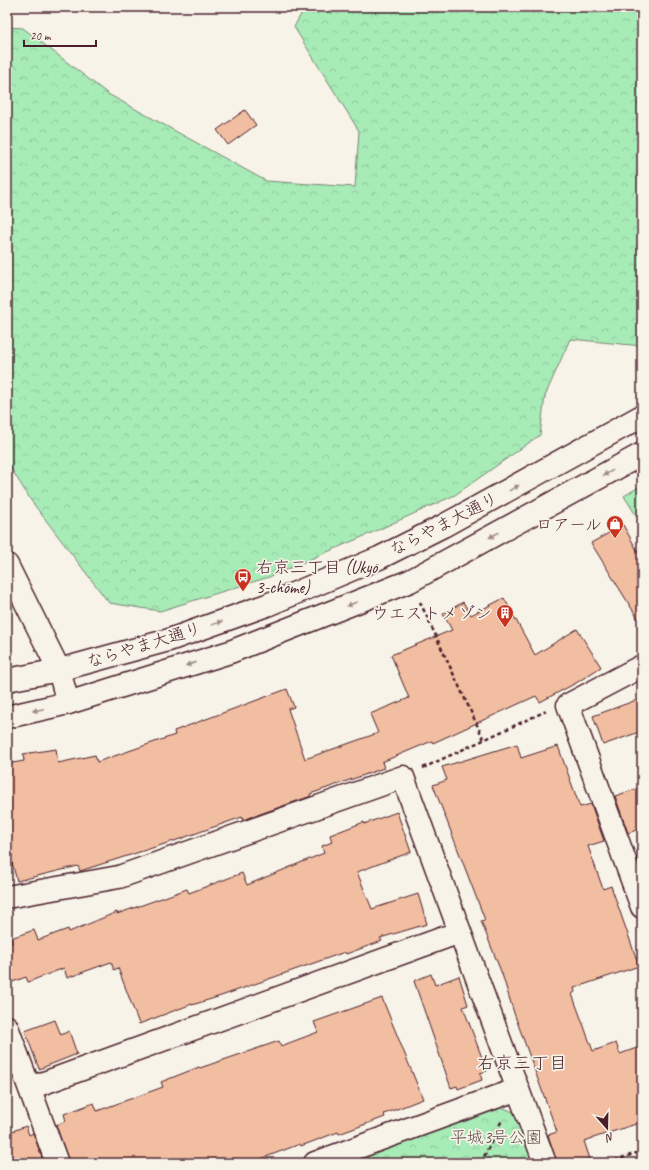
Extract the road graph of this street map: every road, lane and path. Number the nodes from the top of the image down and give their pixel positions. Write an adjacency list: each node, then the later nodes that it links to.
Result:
1 (642, 416): 6 (street, ならやま大通り, one-way to 1)
2 (642, 454): 8 (street, ならやま大通り, one-way to 8)
3 (7, 565): 6 (street)
4 (418, 598): 11 (path)
5 (642, 666): 9 (street)
6 (59, 670): 7 (street, ならやま大通り); 8 (street)
7 (7, 680)
8 (68, 703): 10 (street, ならやま大通り, one-way to 10)
9 (568, 706): 11 (path); 14 (street)
10 (7, 717)
11 (484, 740): 12 (path)
12 (403, 777): 13 (street); 15 (street)
13 (7, 897)
14 (642, 907)
15 (460, 932): 17 (street); 18 (street)
16 (7, 1027): 17 (street)
17 (30, 1088): 20 (street)
18 (518, 1089): 21 (street); 22 (path); 23 (street)
19 (642, 1151): 24 (path)
20 (57, 1163)
21 (315, 1163)
22 (481, 1163)
23 (545, 1163)
24 (608, 1163)

